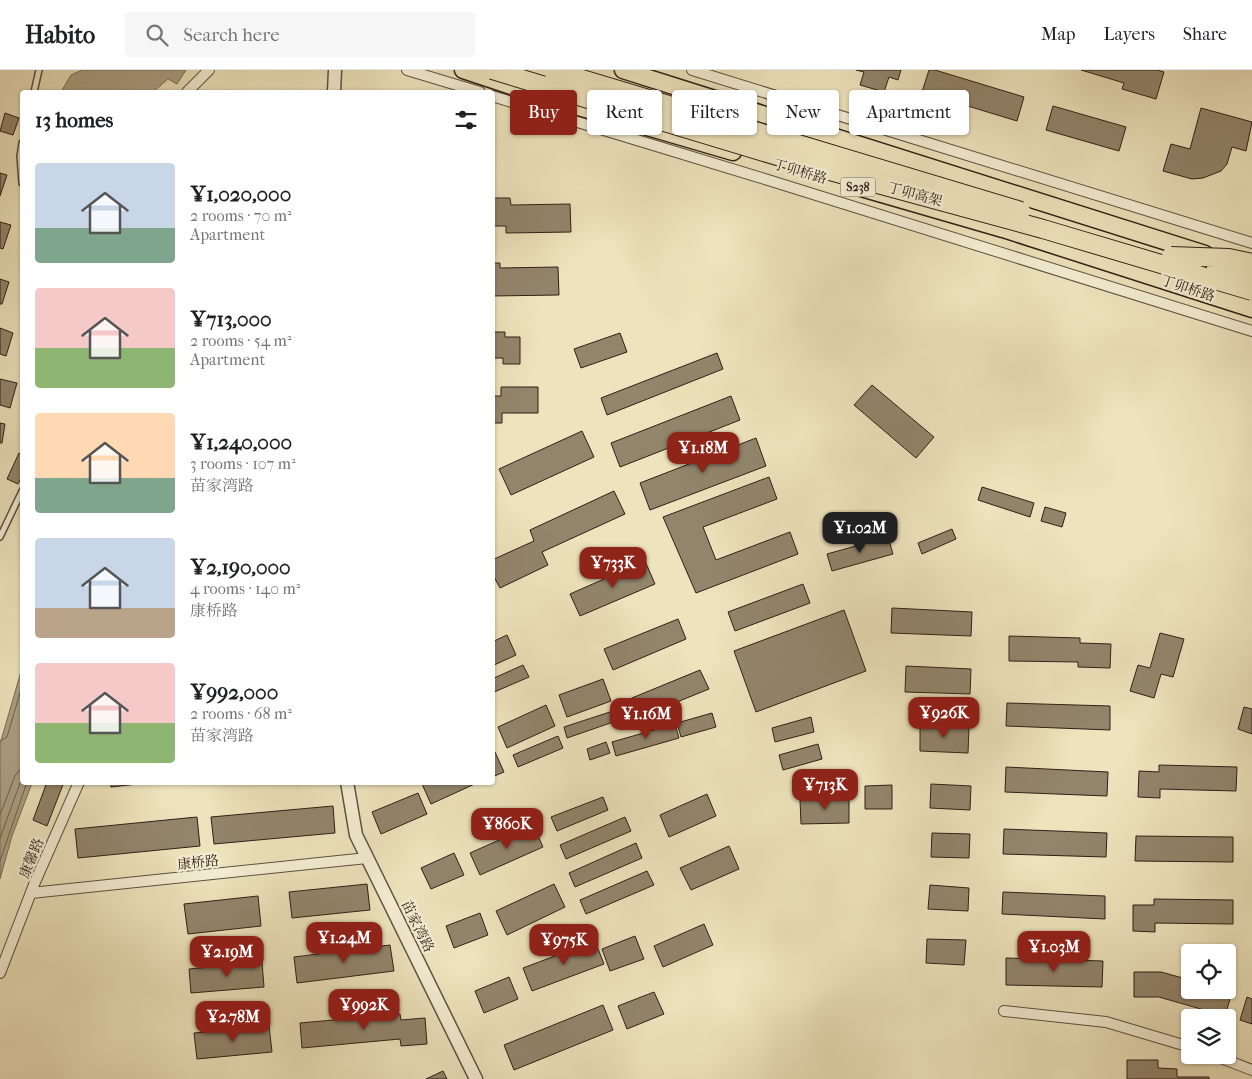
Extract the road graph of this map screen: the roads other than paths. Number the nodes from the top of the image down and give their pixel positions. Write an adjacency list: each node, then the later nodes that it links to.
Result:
1 (39, 70): 10 (lane)
2 (209, 70): 11 (street)
3 (335, 70): 12 (street)
4 (407, 70): 13 (street)
5 (463, 70): 18 (main road, 丁卯桥路 / S238)
6 (492, 70): 17 (highway, 丁卯高架 / S238, bridge)
7 (552, 70): 16 (highway, 丁卯高架 / S238, bridge)
8 (623, 70): 16 (main road)
9 (692, 70): 15 (street)
10 (34, 90)
11 (189, 90)
12 (334, 90)
13 (473, 90)
14 (495, 97): 19 (street)
15 (1252, 243)
16 (1252, 268): 18 (street)
17 (1252, 290)
18 (1246, 307)
19 (1252, 331)
20 (20, 495): 21 (lane)
21 (0, 536)
22 (78, 785): 25 (street, 康馨路)
23 (348, 785): 24 (street, 苗家湾路)
24 (367, 858): 25 (street, 康桥路); 31 (street, 苗家湾路)
25 (31, 893): 26 (street, 康馨路)
26 (0, 973)
27 (1004, 1011): 28 (street)
28 (1181, 1044)
29 (1236, 1064): 30 (street)
30 (1252, 1070)
31 (476, 1079)

